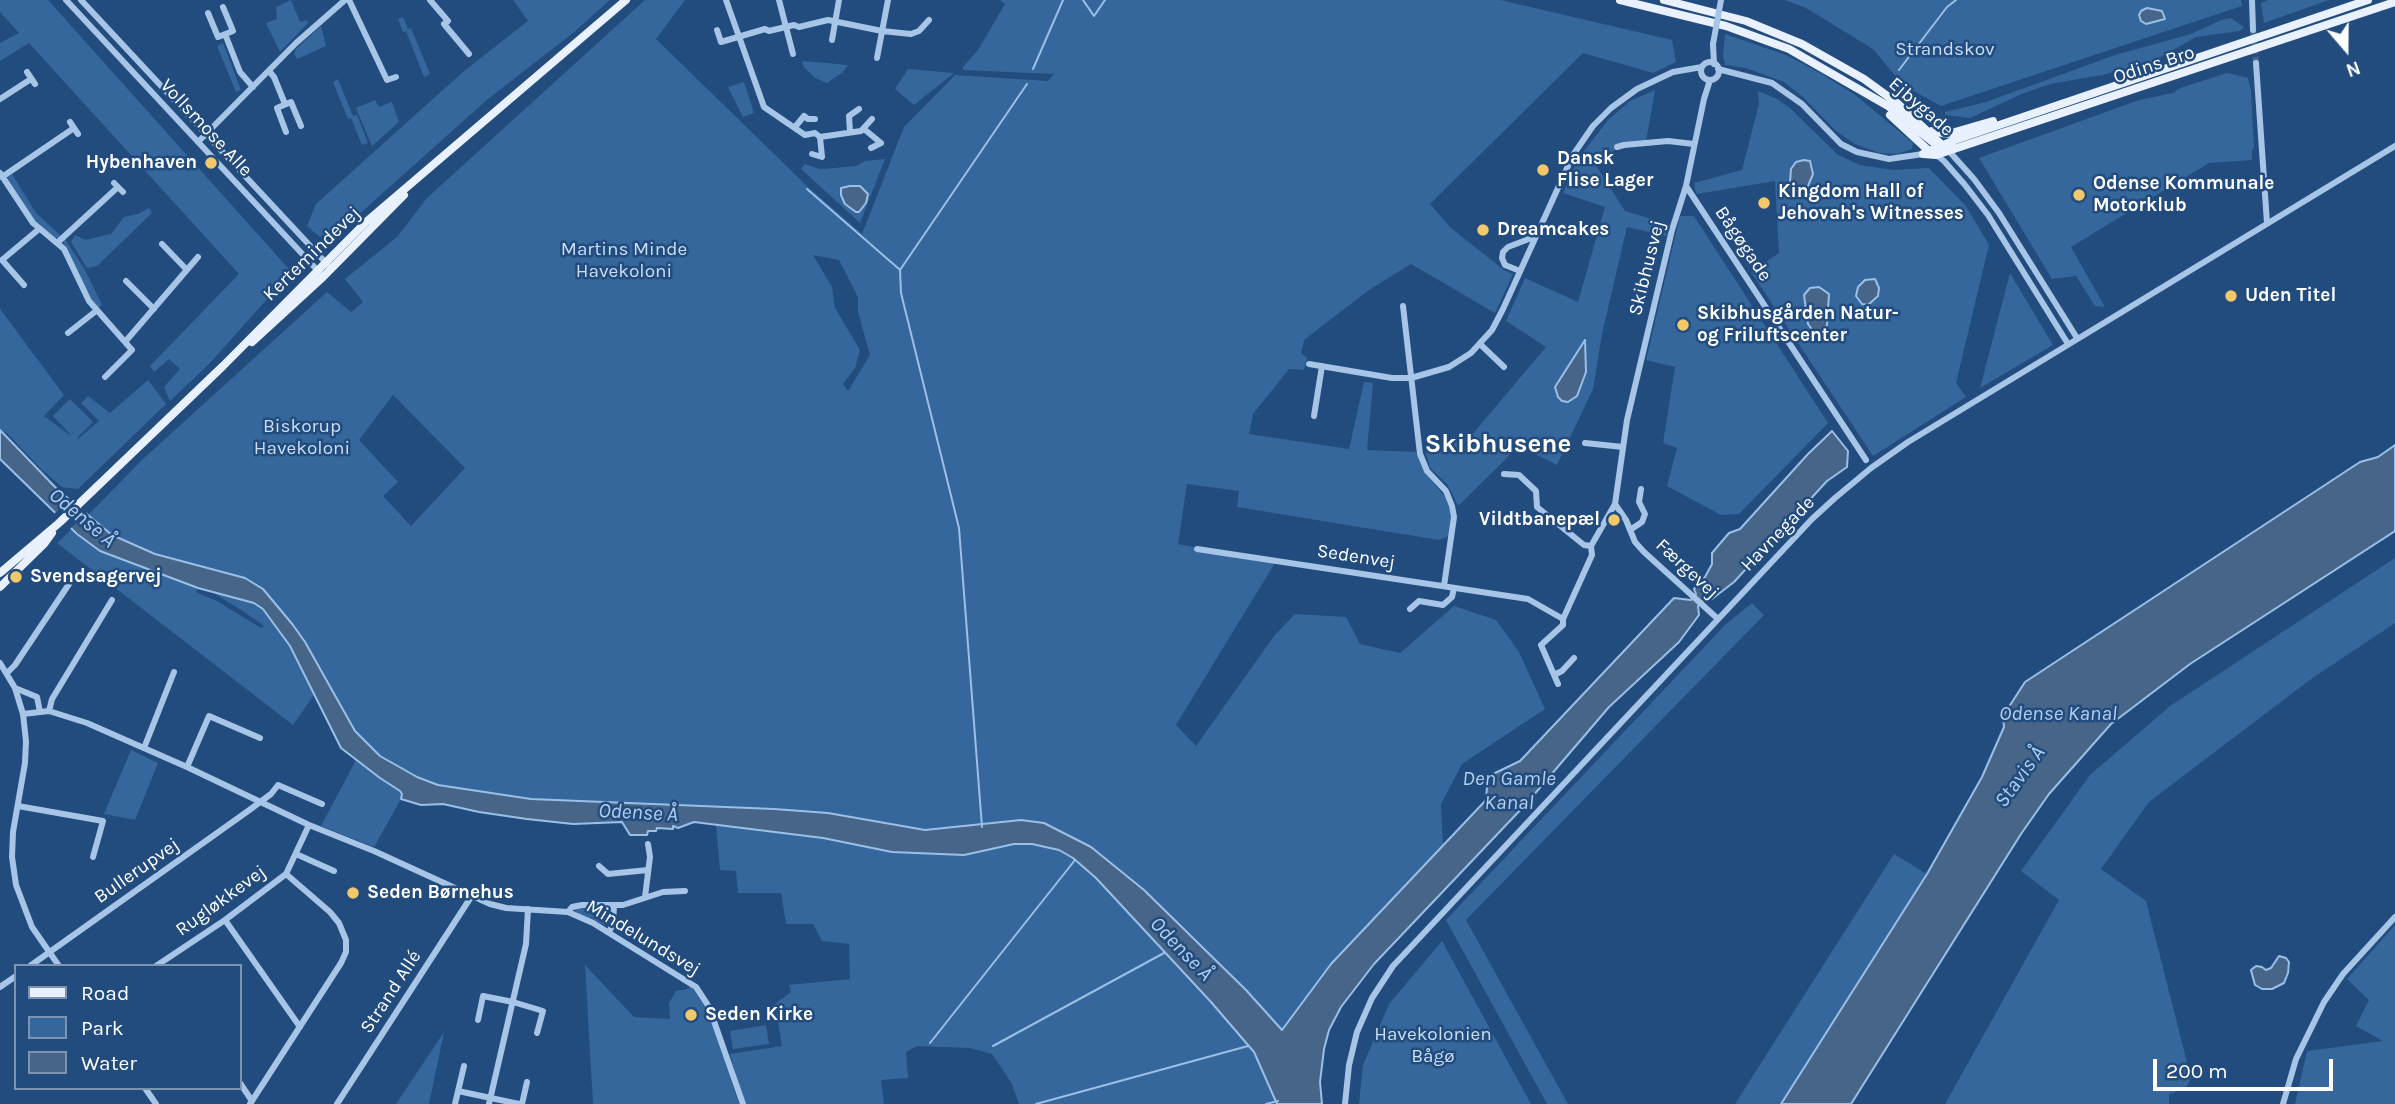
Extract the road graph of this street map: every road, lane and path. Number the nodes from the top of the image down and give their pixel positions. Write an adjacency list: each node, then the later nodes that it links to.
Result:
1 (66, 0): 53 (street, Vollsmose Alle)
2 (81, 0): 51 (street, Vollsmose Alle)
3 (347, 0): 18 (street); 36 (street)
4 (430, 0): 29 (street)
5 (626, 0): 71 (main road, Kertemindevej)
6 (726, 0): 27 (street)
7 (779, 0): 22 (street)
8 (839, 0): 21 (street)
9 (888, 0): 25 (street)
10 (1620, 0): 58 (main road, Ejbygade)
11 (1664, 0): 48 (main road, Ejbygade)
12 (1721, 0): 34 (street, Skibhusvej, bridge)
13 (2252, 0): 24 (street)
14 (2368, 0): 41 (main road, Odins Bro)
15 (328, 1): 18 (street)
16 (2395, 2): 58 (main road, Odins Bro)
17 (223, 7): 26 (street)
18 (334, 9): 33 (street)
19 (208, 13): 26 (street)
20 (929, 20): 25 (street)
21 (835, 21): 22 (street); 25 (street); 28 (street)
22 (785, 27): 27 (street); 30 (street)
23 (717, 30): 27 (street)
24 (2253, 30)
25 (882, 31): 31 (street)
26 (225, 34): 37 (street)
27 (739, 36): 45 (street)
28 (832, 40)
29 (469, 54)
30 (793, 54)
31 (877, 58)
32 (2256, 63): 63 (street)
33 (269, 71): 37 (street); 39 (street)
34 (1709, 71): 54 (street, Skibhusvej); 58 (street, Odins Bro); 65 (street, Odins Bro)
35 (27, 72): 38 (street)
36 (396, 77)
37 (253, 87): 51 (street)
38 (0, 99)
39 (285, 104): 44 (street); 49 (street)
40 (859, 109): 50 (street)
41 (2024, 116): 48 (main road); 58 (main road)
42 (815, 119): 45 (street)
43 (872, 119): 47 (street)
44 (301, 126)
45 (795, 127): 52 (street)
46 (74, 128): 60 (street)
47 (863, 129): 50 (street); 57 (street)
48 (1927, 130): 58 (main road, Ejbygade)
49 (286, 132)
50 (850, 132): 52 (street)
51 (206, 134): 53 (street); 71 (street, Vollsmose Alle)
52 (820, 137): 59 (street)
53 (198, 142): 74 (street, Vollsmose Alle)
54 (1694, 144): 56 (street); 61 (street, Skibhusvej)
55 (2395, 146): 63 (street, Havnegade)
56 (1618, 147)
57 (871, 148)
58 (1936, 150): 81 (street, Ejbygade); 84 (street, Ejbygade)
59 (812, 154)
60 (1, 175): 64 (street)
61 (1686, 186): 94 (street, Skibhusvej); 95 (street, Bågøgade)
62 (118, 187): 66 (street)
63 (2267, 223): 81 (street, Havnegade)
64 (39, 229): 66 (street); 69 (street)
65 (1534, 237): 73 (street, Odins Bro); 73 (street)
66 (57, 243): 79 (street)
67 (162, 244): 72 (street)
68 (0, 251): 69 (street)
69 (5, 257): 76 (street)
70 (198, 257): 72 (street)
71 (328, 266): 74 (main road, Kertemindevej)
72 (187, 270): 78 (street)
73 (1520, 271): 83 (street, Odins Bro)
74 (320, 273): 99 (main road, Kertemindevej)
75 (126, 281): 78 (street)
76 (24, 285)
77 (1403, 306): 89 (street)
78 (154, 309): 82 (street)
79 (96, 311): 80 (street); 82 (street)
80 (68, 333)
81 (2077, 338): 84 (street, Havnegade)
82 (125, 342): 88 (street)
83 (1480, 344): 87 (street); 89 (street, Odins Bro)
84 (2067, 344): 112 (street, Havnegade)
85 (1309, 364): 86 (street)
86 (1322, 366): 89 (street); 91 (street)
87 (1504, 366)
88 (105, 377)
89 (1411, 378): 107 (street)
90 (1307, 404): 91 (street)
91 (1315, 405): 92 (street)
92 (1314, 416)
93 (1585, 443): 94 (street)
94 (1623, 447): 98 (street, Skibhusvej)
95 (1867, 460)
96 (1504, 474): 102 (street)
97 (1641, 489): 100 (street)
98 (1615, 504): 100 (street, Færgevej); 102 (street, Skibhusvej)
99 (60, 522): 101 (main road, Kertemindevej); 108 (main road, Kertemindevej)
100 (1630, 530): 112 (street, Færgevej)
101 (31, 546): 104 (main road, Kertemindevej); 105 (main road)
102 (1591, 546): 113 (street, Skibhusvej)
103 (1197, 549): 107 (street, Sedenvej)
104 (0, 573)
105 (0, 579)
106 (71, 581): 117 (street)
107 (1444, 586): 109 (street, Sedenvej)
108 (0, 587)
109 (1454, 588): 111 (street); 113 (street)
110 (112, 600): 121 (street)
111 (1410, 609)
112 (1718, 619): 165 (street, Havnegade)
113 (1563, 620): 118 (street, Skibhusvej)
114 (1574, 658): 118 (street)
115 (0, 663): 117 (street)
116 (174, 672): 125 (street)
117 (7, 673): 120 (street)
118 (1554, 675): 119 (street, Skibhusvej)
119 (1558, 684)
120 (15, 688): 122 (street); 123 (street)
121 (49, 711): 122 (street, Mindelundsvej); 125 (street, Mindelundsvej)
122 (40, 712): 123 (street, Mindelundsvej)
123 (23, 715): 129 (street)
124 (260, 738): 126 (street)
125 (144, 748): 126 (street, Mindelundsvej)
126 (187, 767): 127 (street, Mindelundsvej)
127 (261, 802): 128 (street); 130 (street, Mindelundsvej); 147 (street, Bullerupvej)
128 (322, 804)
129 (18, 806): 133 (street); 147 (street)
130 (309, 825): 132 (street, Rugløkkevej); 139 (street, Mindelundsvej)
131 (648, 844): 135 (street)
132 (296, 854): 136 (street); 137 (street, Rugløkkevej)
133 (93, 857)
134 (598, 866): 135 (street)
135 (648, 870): 140 (street)
136 (334, 871)
137 (286, 874): 145 (street, Rugløkkevej); 153 (street)
138 (685, 891): 140 (street)
139 (471, 897): 142 (street, Mindelundsvej); 161 (street, Strand Allé)
140 (645, 897): 141 (street)
141 (614, 905): 143 (street); 146 (street)
142 (528, 909): 143 (street, Mindelundsvej); 151 (street)
143 (568, 912): 146 (street, Mindelundsvej)
144 (2395, 917): 166 (street)
145 (225, 920): 150 (street, Rugløkkevej); 153 (street)
146 (609, 932): 164 (street, Mindelundsvej)
147 (49, 953): 148 (street, Bullerupvej); 149 (street)
148 (33, 964)
149 (57, 964)
150 (159, 964)
151 (513, 1002): 152 (street); 154 (street); 159 (street)
152 (478, 1020)
153 (300, 1027): 160 (street)
154 (537, 1033)
155 (464, 1066): 158 (street)
156 (527, 1082): 163 (street)
157 (242, 1086): 160 (street)
158 (458, 1091): 159 (street); 162 (street)
159 (490, 1101): 163 (street)
160 (251, 1102)
161 (337, 1104)
162 (455, 1104)
163 (520, 1104)
164 (743, 1104)
165 (1345, 1104)
166 (2283, 1104)

